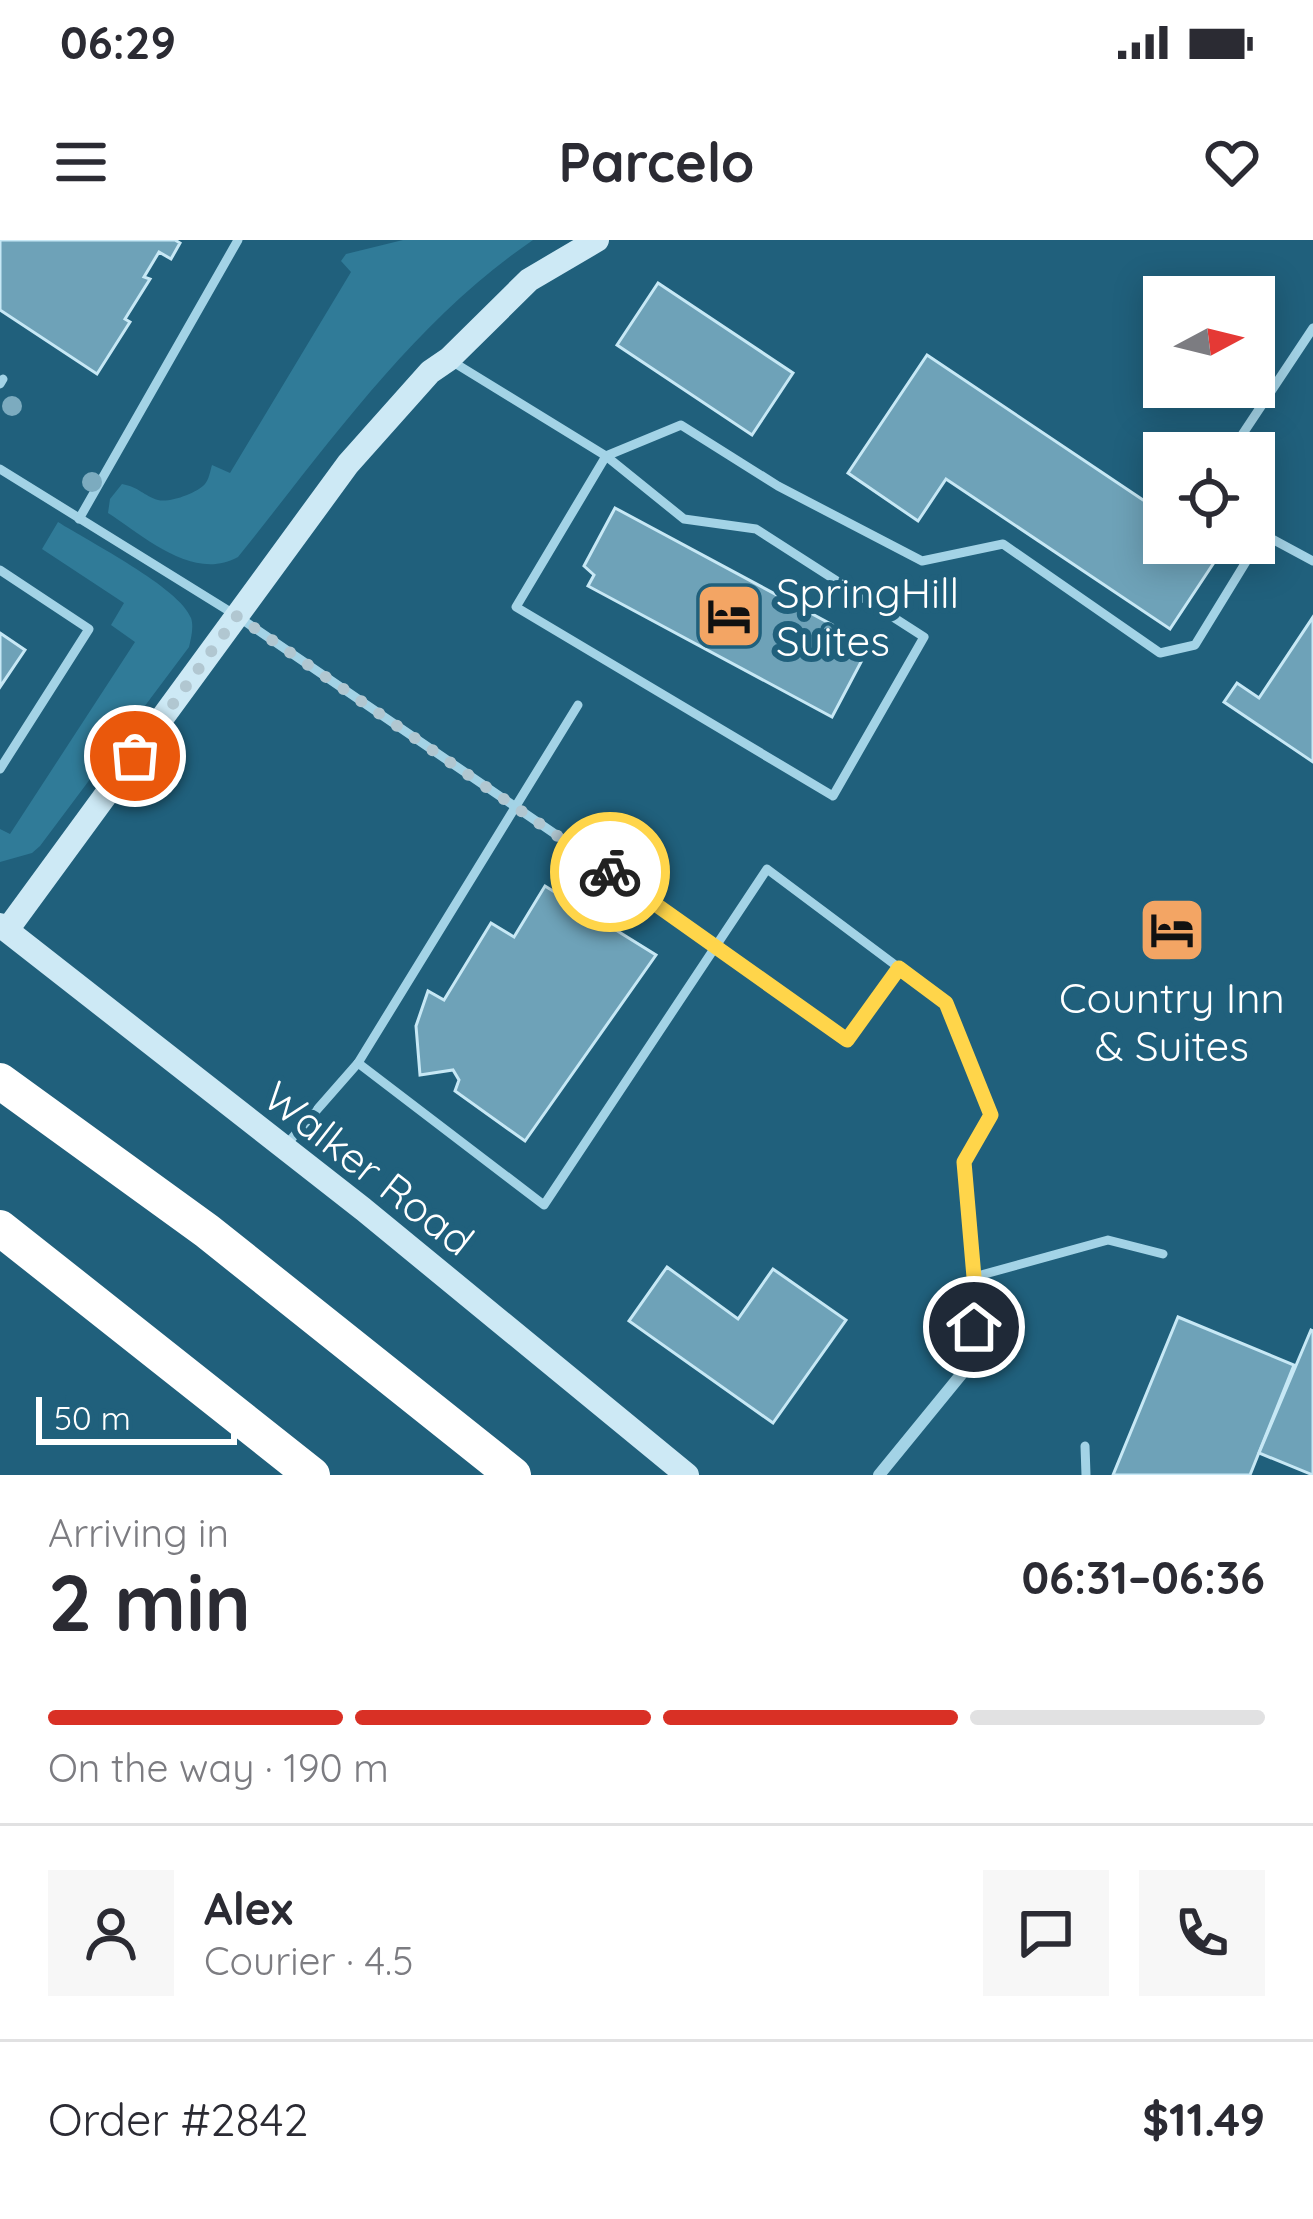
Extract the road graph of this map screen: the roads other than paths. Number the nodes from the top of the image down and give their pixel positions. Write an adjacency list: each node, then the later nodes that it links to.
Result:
1 (238, 240): 8 (lane)
2 (597, 240): 4 (street)
3 (1313, 328): 5 (lane)
4 (448, 359): 6 (lane); 11 (street)
5 (1243, 432)
6 (607, 456): 6 (lane); 9 (lane)
7 (0, 469): 8 (lane)
8 (79, 518): 11 (lane)
9 (1313, 561)
10 (0, 570): 13 (lane)
11 (237, 616): 14 (lane); 15 (street)
12 (578, 705): 14 (lane)
13 (0, 769)
14 (516, 807): 16 (lane); 18 (lane)
15 (3, 928): 21 (street, Walker Road)
16 (717, 945): 17 (lane); 17 (lane); 18 (lane)
17 (899, 968): 20 (lane)
18 (358, 1064): 21 (lane)
19 (0, 1081): 27 (highway)
20 (991, 1115): 24 (street)
21 (283, 1149): 28 (street, Walker Road)
22 (0, 1228): 26 (highway)
23 (1163, 1254): 24 (lane)
24 (974, 1277): 29 (street)
25 (1085, 1446): 30 (lane)
26 (312, 1475)
27 (513, 1475)
28 (687, 1475)
29 (879, 1475)
30 (1086, 1475)

